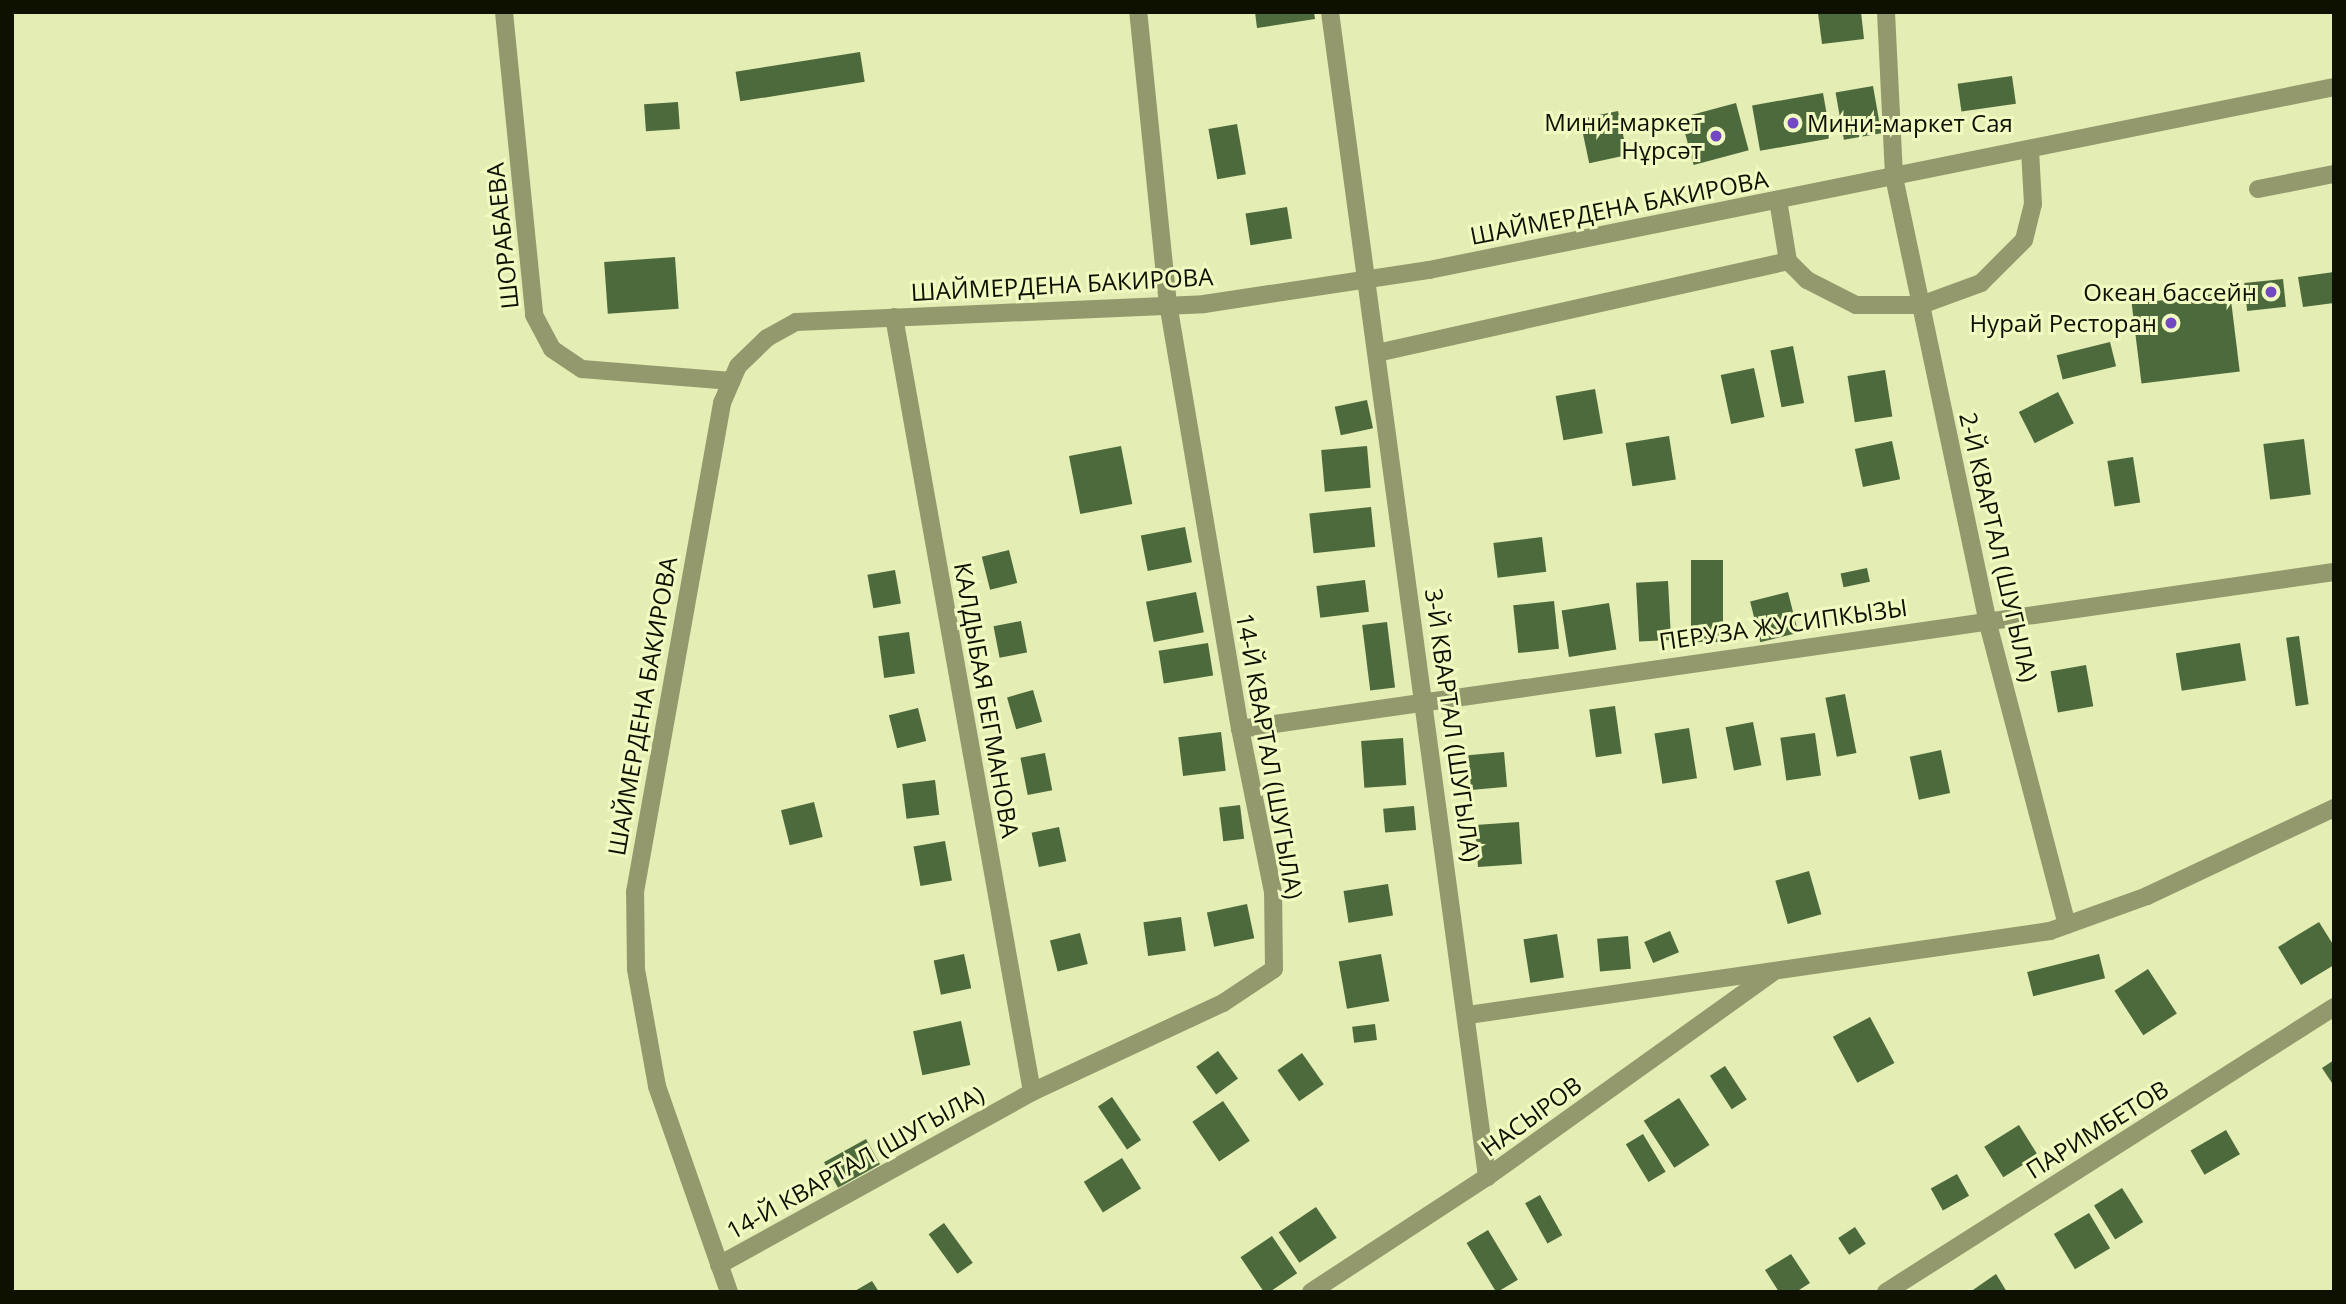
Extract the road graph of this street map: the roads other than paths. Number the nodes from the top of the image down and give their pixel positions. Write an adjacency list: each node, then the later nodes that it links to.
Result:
1 (503, 12): 17 (street, ШОРАБАЕВА)
2 (1138, 12): 13 (street, 14-Й КВАРТАЛ (ШУГЫЛА))
3 (1330, 12): 12 (street, 3-Й КВАРТАЛ (ШУГЫЛА))
4 (1886, 12): 8 (street, 2-Й КВАРТАЛ (ШУГЫЛА))
5 (2334, 87): 6 (street, ШАЙМЕРДЕНА БАКИРОВА)
6 (2030, 151): 8 (street, ШАЙМЕРДЕНА БАКИРОВА); 14 (street)
7 (2334, 174): 9 (street)
8 (1894, 177): 10 (street, ШАЙМЕРДЕНА БАКИРОВА); 14 (street, 2-Й КВАРТАЛ (ШУГЫЛА))
9 (2258, 189)
10 (1778, 200): 11 (street); 12 (street, ШАЙМЕРДЕНА БАКИРОВА)
11 (1788, 261): 14 (street); 16 (street)
12 (1366, 279): 13 (street, ШАЙМЕРДЕНА БАКИРОВА); 16 (street, 3-Й КВАРТАЛ (ШУГЫЛА))
13 (1168, 305): 15 (street, ШАЙМЕРДЕНА БАКИРОВА); 21 (street, 14-Й КВАРТАЛ (ШУГЫЛА))
14 (1921, 305): 19 (street, 2-Й КВАРТАЛ (ШУГЫЛА))
15 (894, 317): 17 (street, ШАЙМЕРДЕНА БАКИРОВА); 27 (street, КАЛДЫБАЯ БЕГМАНОВА)
16 (1377, 353): 20 (street, 3-Й КВАРТАЛ (ШУГЫЛА))
17 (732, 381): 29 (street, ШАЙМЕРДЕНА БАКИРОВА)
18 (2334, 572): 19 (street, ПЕРУЗА ЖУСИПКЫЗЫ)
19 (1987, 620): 20 (street, ПЕРУЗА ЖУСИПКЫЗЫ); 23 (street, 2-Й КВАРТАЛ (ШУГЫЛА))
20 (1426, 699): 21 (street, ПЕРУЗА ЖУСИПКЫЗЫ); 26 (street, 3-Й КВАРТАЛ (ШУГЫЛА))
21 (1240, 729): 27 (street, 14-Й КВАРТАЛ (ШУГЫЛА))
22 (2334, 808): 23 (street)
23 (2067, 925): 24 (street)
24 (1774, 972): 26 (street); 28 (street, НАСЫРОВ)
25 (2334, 1007): 32 (street, ПАРИМБЕТОВ)
26 (1468, 1015): 28 (street, 3-Й КВАРТАЛ (ШУГЫЛА))
27 (1032, 1092): 29 (street, 14-Й КВАРТАЛ (ШУГЫЛА))
28 (1488, 1177): 31 (street, НАСЫРОВ)
29 (719, 1265): 30 (street, ШАЙМЕРДЕНА БАКИРОВА)
30 (729, 1292)
31 (1311, 1292)
32 (1886, 1292)

